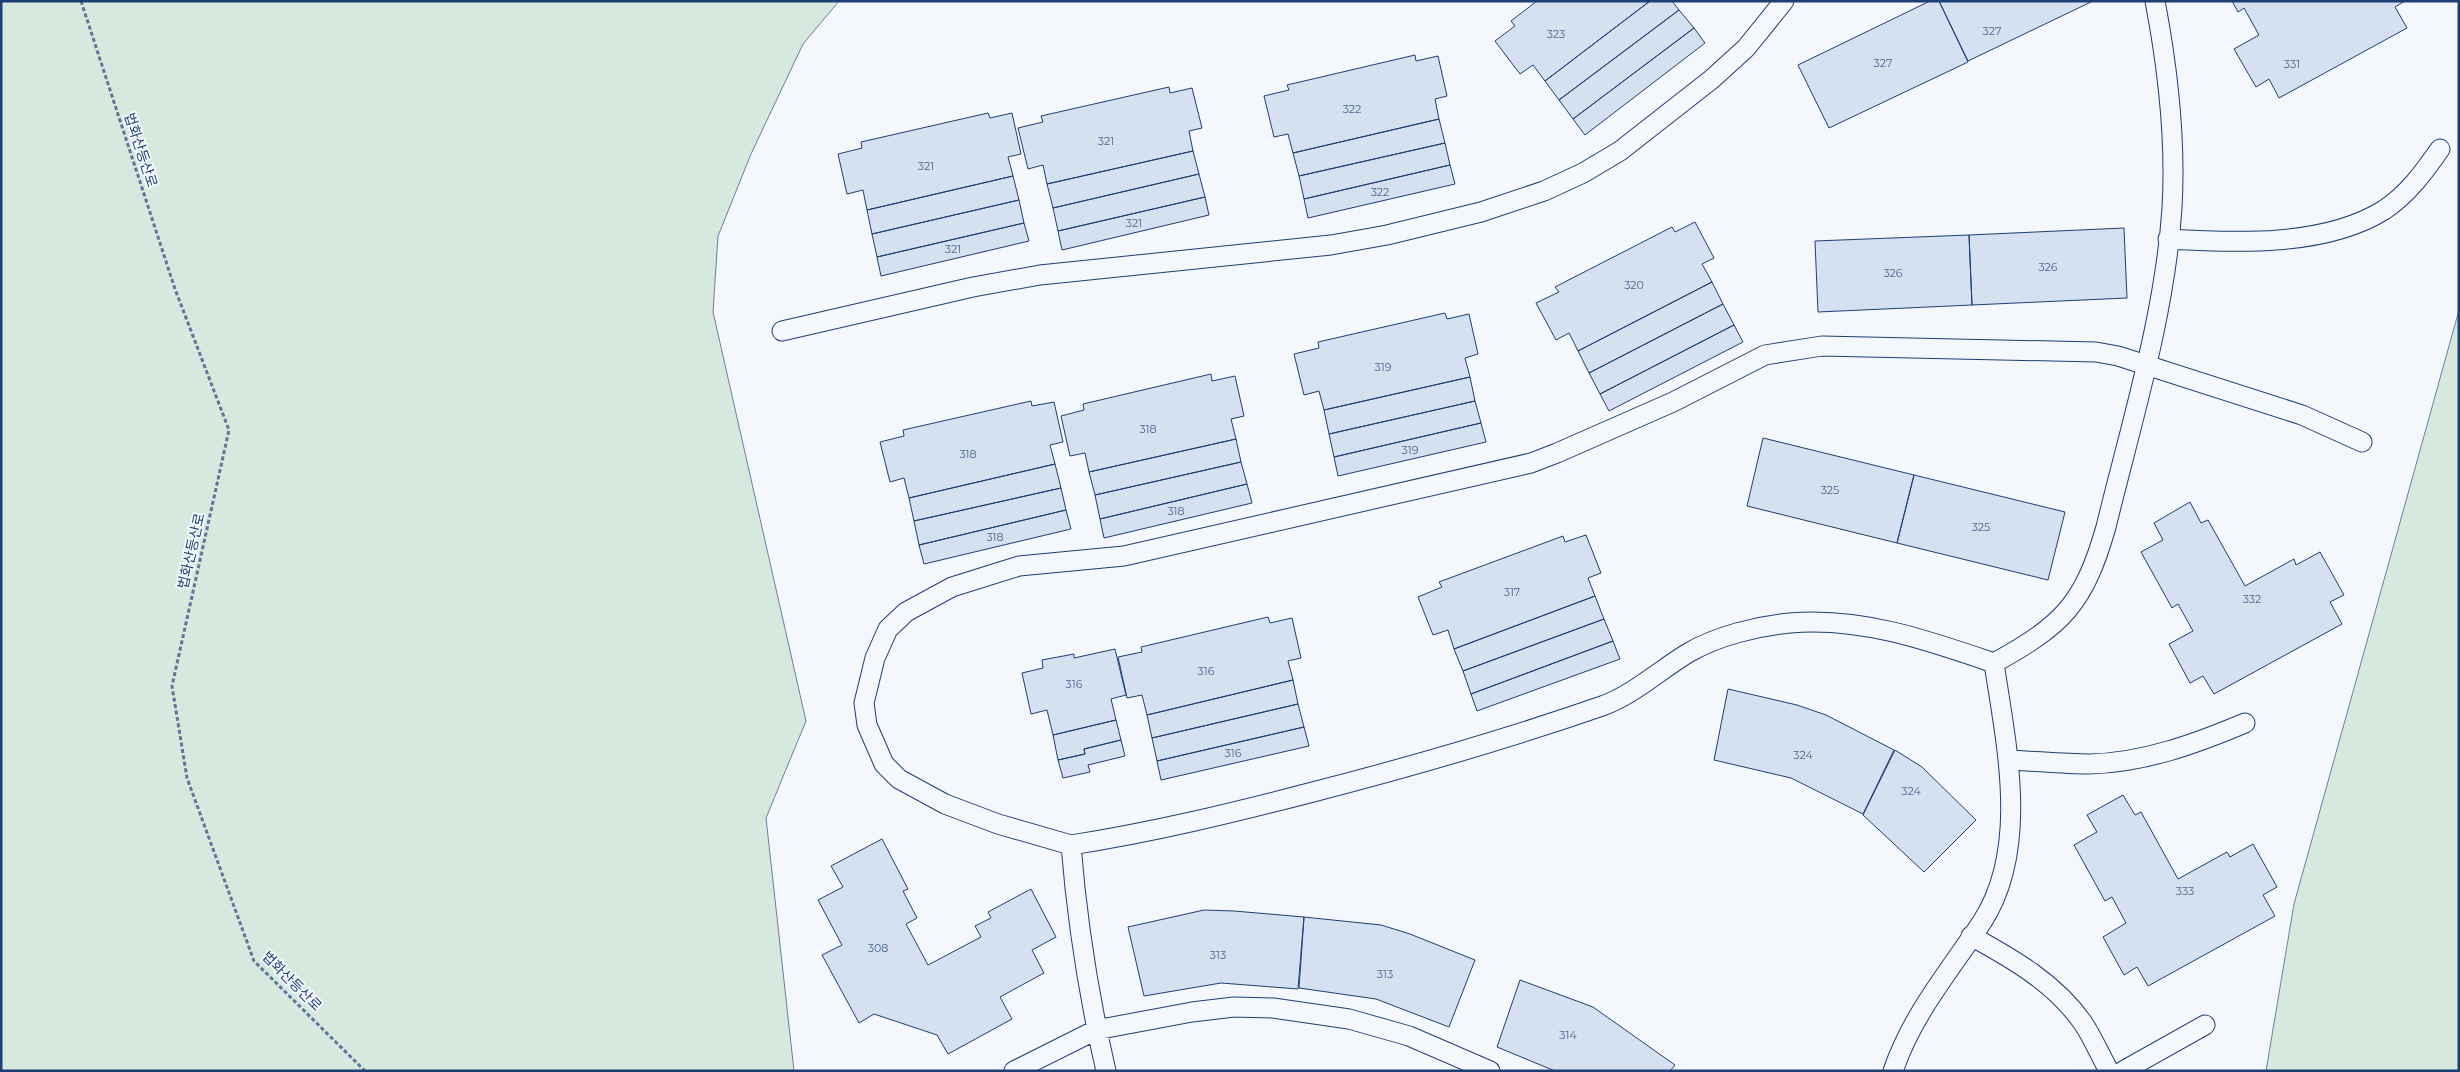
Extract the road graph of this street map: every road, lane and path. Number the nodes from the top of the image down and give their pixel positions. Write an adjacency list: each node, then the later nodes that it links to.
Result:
1 (81, 1): 16 (path, 법화산등산로)
2 (1784, 1): 6 (lane)
3 (2155, 1): 5 (lane)
4 (2440, 149): 5 (lane)
5 (2168, 239): 7 (lane)
6 (782, 330)
7 (2145, 364): 8 (lane); 9 (lane); 12 (lane)
8 (2362, 442)
9 (1994, 663): 11 (lane); 12 (lane)
10 (2245, 723): 11 (lane)
11 (2008, 760): 13 (lane)
12 (1072, 845): 15 (lane)
13 (1972, 936): 20 (lane); 21 (lane)
14 (2205, 1025): 22 (lane)
15 (1096, 1030): 17 (lane); 18 (lane); 19 (lane)
16 (365, 1071)
17 (1014, 1071)
18 (1106, 1071)
19 (1490, 1071)
20 (1893, 1071)
21 (2109, 1071)
22 (2123, 1071)

